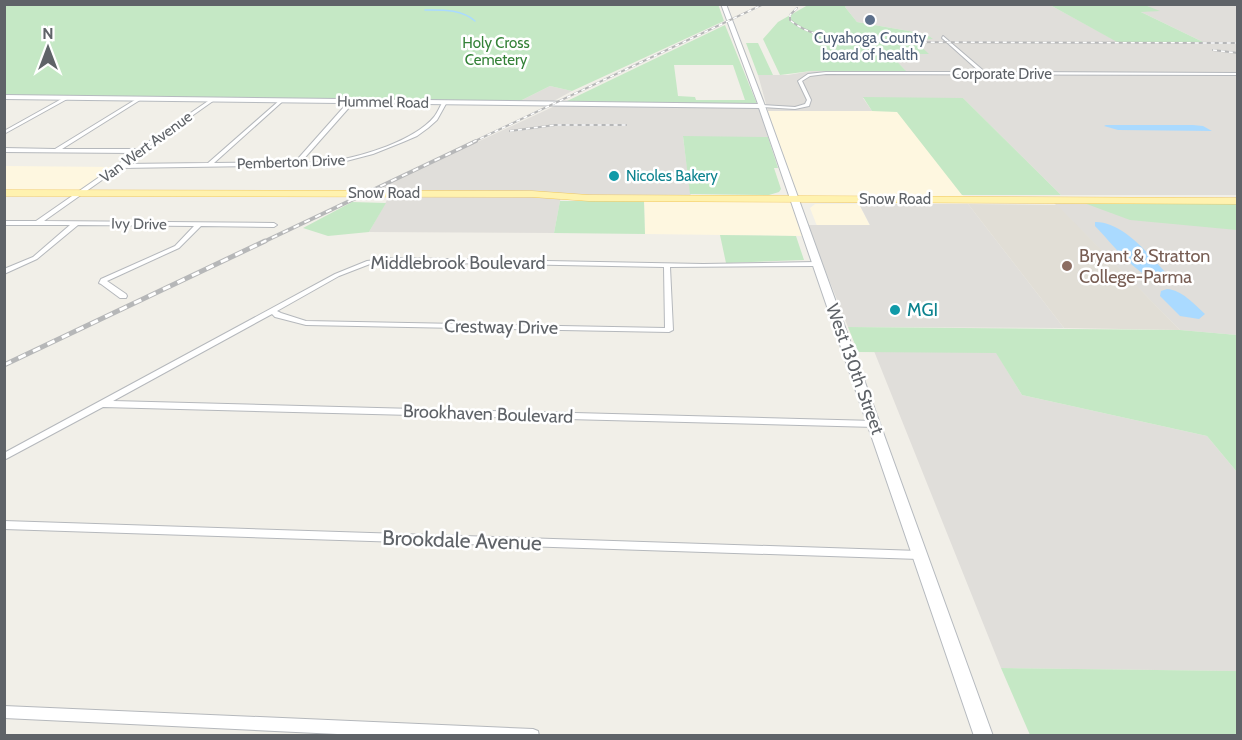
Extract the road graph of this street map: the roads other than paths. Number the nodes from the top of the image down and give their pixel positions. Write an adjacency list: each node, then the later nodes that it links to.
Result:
1 (723, 4): 12 (main road, West 130th Street)
2 (943, 37): 3 (street)
3 (985, 74): 4 (street, Corporate Drive); 12 (street, Corporate Drive)
4 (1238, 74)
5 (4, 97): 6 (main road, Hummel Road)
6 (67, 98): 7 (main road, Hummel Road); 13 (street)
7 (138, 99): 8 (main road, Hummel Road); 15 (street)
8 (211, 100): 9 (main road, Hummel Road); 16 (street, Van Wert Avenue)
9 (281, 100): 10 (main road, Hummel Road); 18 (street)
10 (352, 102): 11 (main road, Hummel Road); 17 (street)
11 (445, 102): 12 (main road, Hummel Road); 17 (street, Pemberton Drive)
12 (762, 106): 22 (main road, West 130th Street)
13 (4, 133)
14 (4, 150): 15 (street)
15 (57, 150): 16 (street)
16 (140, 151): 19 (street, Van Wert Avenue)
17 (296, 164): 18 (street, Pemberton Drive)
18 (209, 165): 19 (street, Pemberton Drive)
19 (118, 166): 21 (street, Van Wert Avenue)
20 (4, 194): 21 (main road, Snow Road)
21 (80, 194): 22 (main road, Snow Road); 25 (street, Van Wert Avenue); 26 (street, Van Wert Avenue)
22 (794, 199): 23 (main road, Snow Road); 30 (main road, West 130th Street)
23 (1238, 201)
24 (4, 223): 25 (street, Ivy Drive)
25 (38, 223): 26 (street, Ivy Drive)
26 (46, 223): 27 (street, Ivy Drive)
27 (78, 223): 28 (street, Ivy Drive); 32 (street)
28 (199, 225): 29 (street, Ivy Drive); 33 (street)
29 (274, 225)
30 (816, 264): 31 (street, Middlebrook Boulevard); 36 (main road, West 130th Street)
31 (667, 265): 34 (street, Middlebrook Boulevard); 34 (street, Crestway Drive)
32 (4, 272)
33 (123, 296)
34 (272, 310): 35 (street, Middlebrook Boulevard)
35 (102, 404): 36 (street, Brookhaven Boulevard); 37 (street, Middlebrook Boulevard)
36 (875, 424): 39 (main road, West 130th Street)
37 (4, 457)
38 (4, 525): 39 (street, Brookdale Avenue)
39 (919, 555): 42 (main road, West 130th Street)
40 (4, 712): 41 (street)
41 (533, 735)
42 (984, 735)

